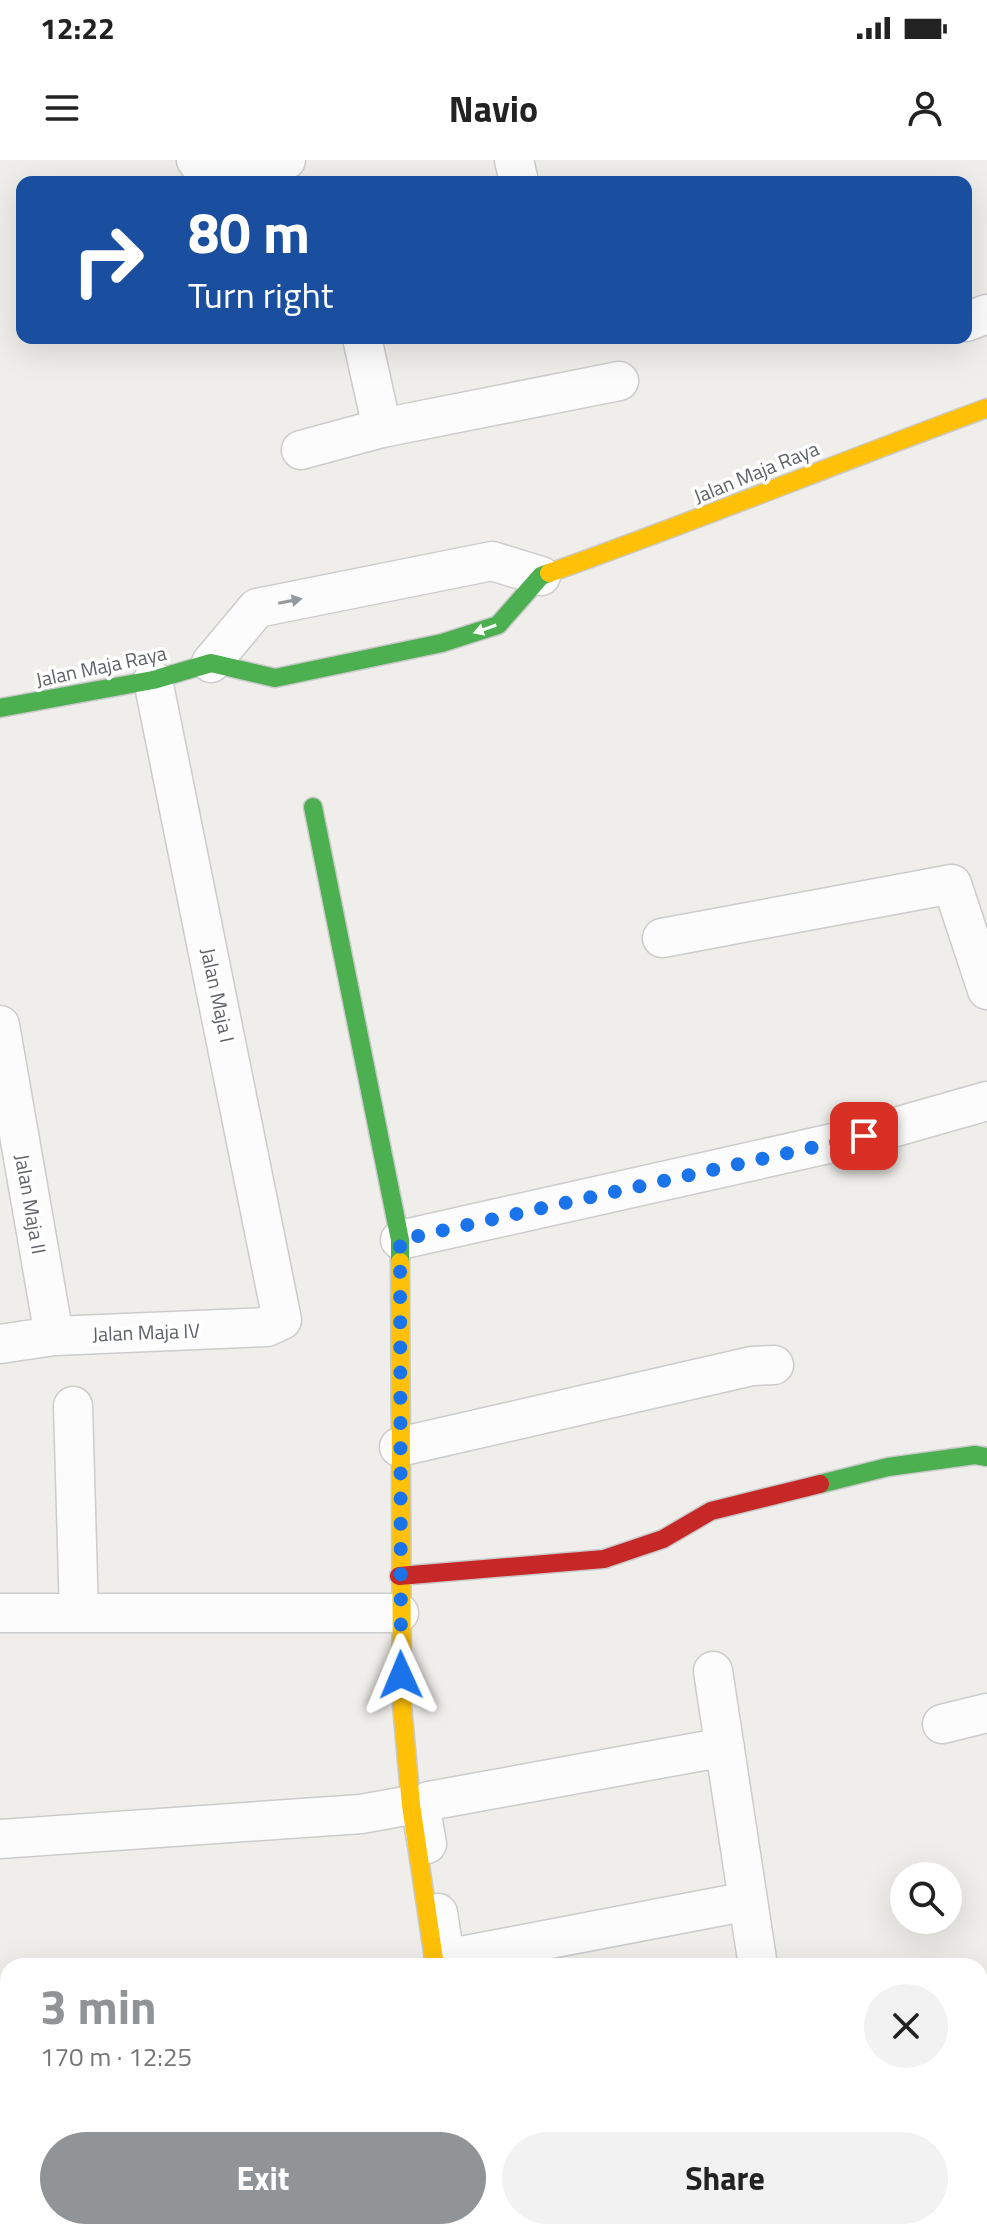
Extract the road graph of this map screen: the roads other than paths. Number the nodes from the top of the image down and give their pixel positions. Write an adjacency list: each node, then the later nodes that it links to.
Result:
1 (196, 160): 3 (street)
2 (286, 160): 4 (street)
3 (210, 176)
4 (242, 176)
5 (363, 344): 8 (street)
6 (619, 381): 8 (street)
7 (987, 408): 10 (street, Jalan Maja Raya)
8 (382, 428): 9 (street)
9 (301, 450)
10 (541, 576): 11 (street, one-way to 11); 11 (street, one-way to 10)
11 (211, 663): 12 (street, Jalan Maja Raya)
12 (153, 680): 13 (street, Jalan Maja Raya); 20 (street, Jalan Maja I)
13 (0, 708)
14 (313, 807): 19 (street)
15 (662, 938): 16 (street)
16 (987, 990)
17 (0, 1025): 21 (street, Jalan Maja II)
18 (987, 1101): 19 (street)
19 (400, 1240): 25 (street)
20 (283, 1311): 21 (street, Jalan Maja IV)
21 (54, 1336): 22 (street, Jalan Maja IV)
22 (0, 1344)
23 (774, 1365): 25 (street)
24 (73, 1406): 29 (street)
25 (399, 1447): 27 (street)
26 (987, 1457): 27 (street)
27 (399, 1576): 30 (street)
28 (0, 1613): 29 (street)
29 (79, 1613): 30 (street)
30 (399, 1613): 35 (street)
31 (713, 1671): 34 (street)
32 (987, 1713): 33 (street)
33 (942, 1724)
34 (725, 1747): 37 (street); 37 (street)
35 (411, 1805): 36 (street); 38 (street)
36 (0, 1839)
37 (748, 1901): 39 (street)
38 (434, 1958)
39 (757, 1958)

